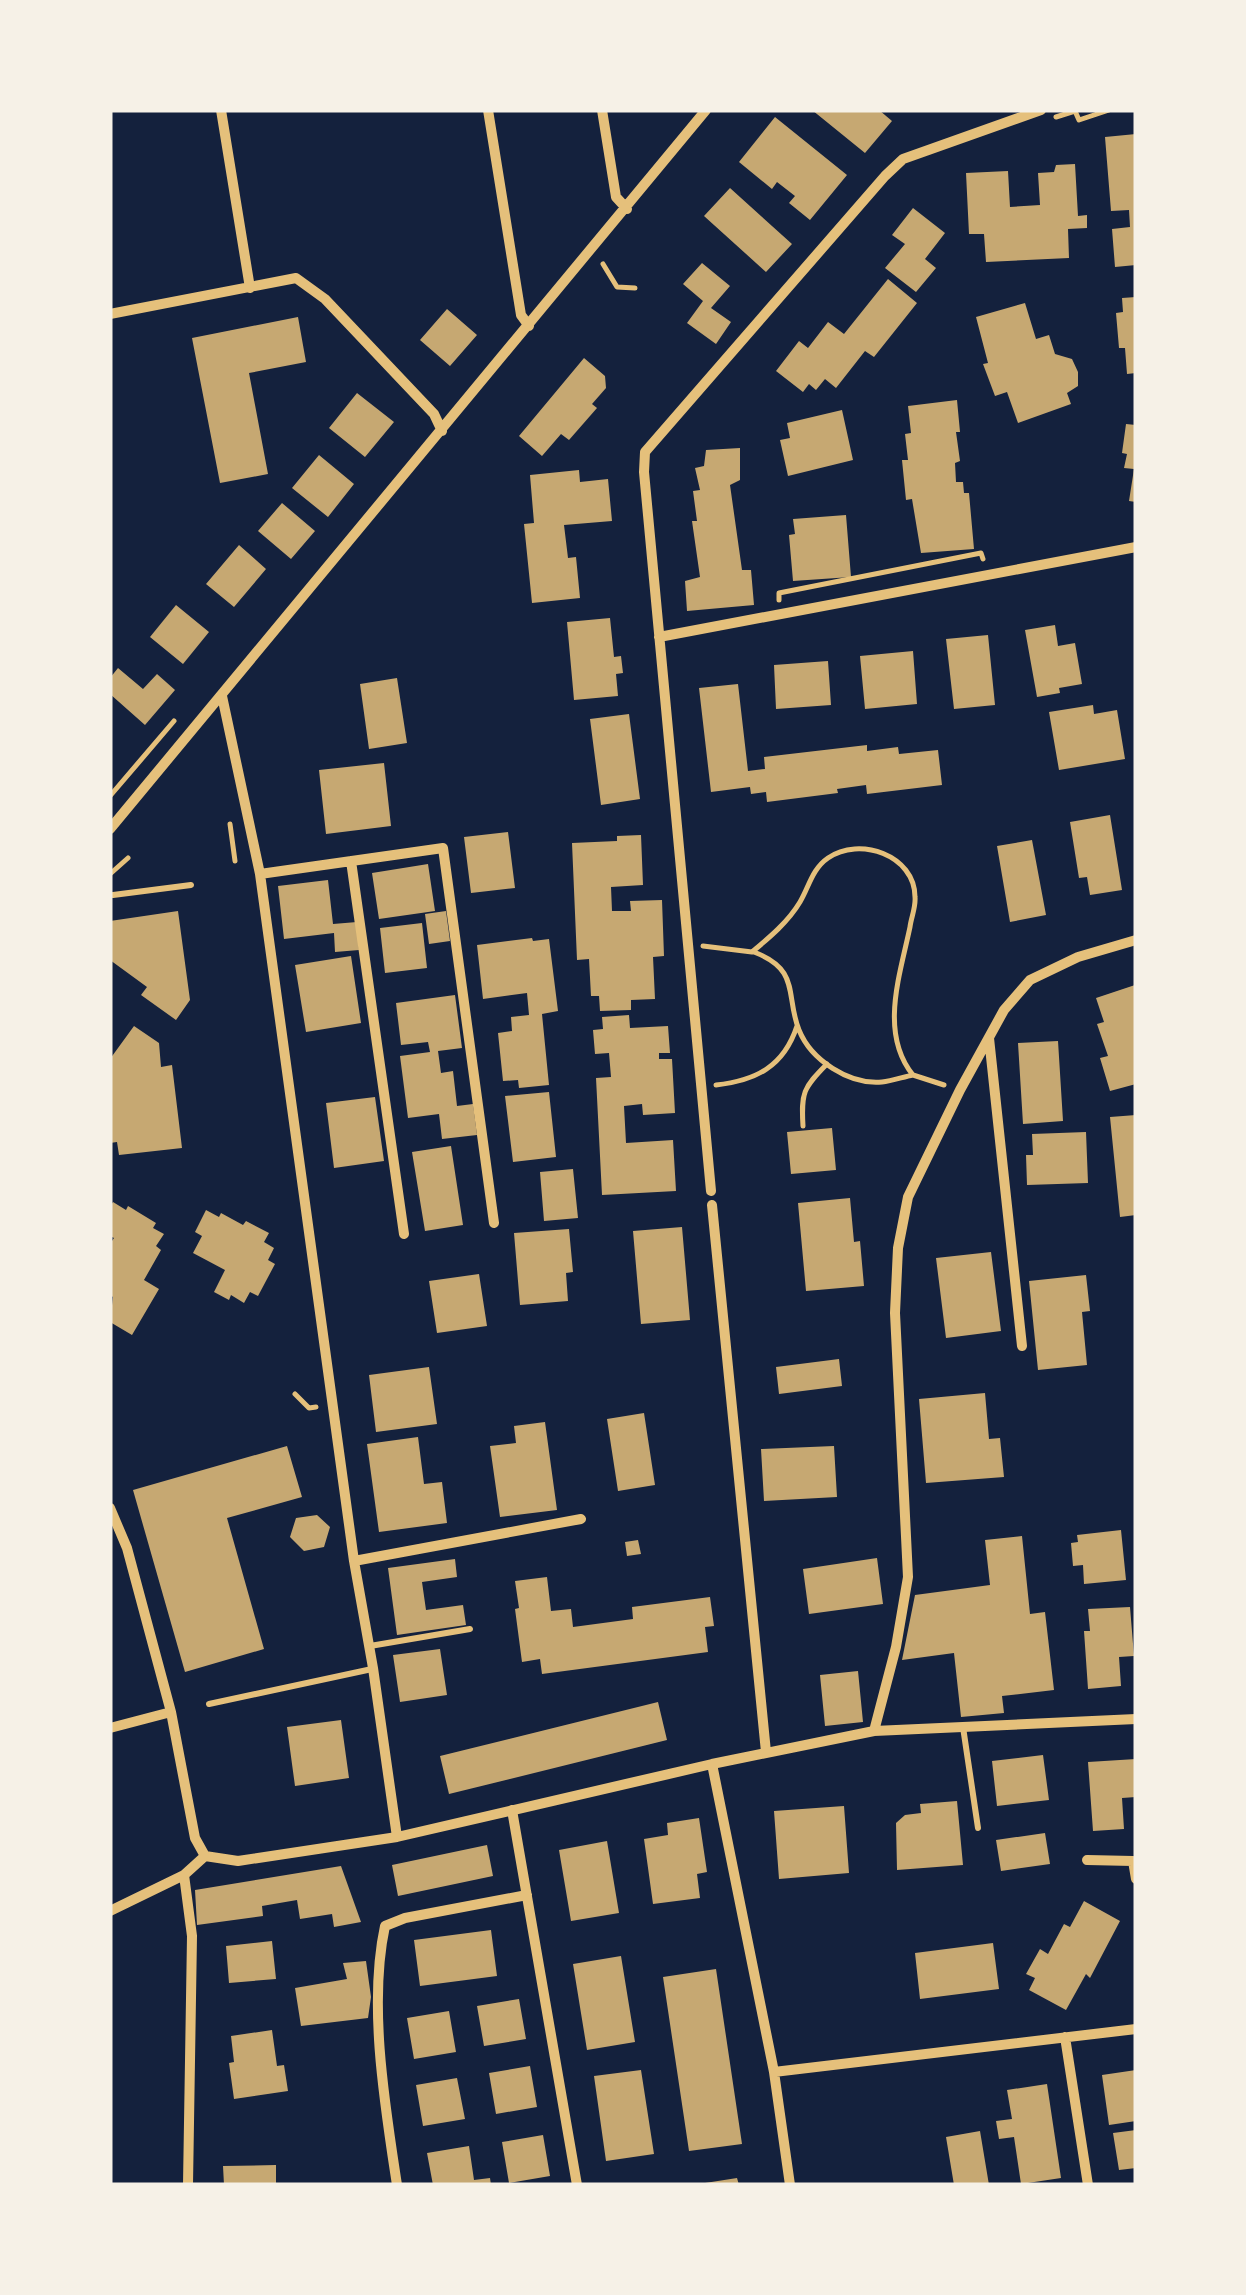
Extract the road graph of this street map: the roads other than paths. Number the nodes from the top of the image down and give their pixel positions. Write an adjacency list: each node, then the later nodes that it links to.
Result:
1 (222, 110): 7 (street)
2 (488, 110): 9 (street)
3 (602, 110): 6 (street)
4 (706, 110): 6 (street)
5 (1040, 116): 12 (street)
6 (626, 208): 9 (street)
7 (250, 288): 8 (street); 10 (street)
8 (110, 314)
9 (528, 326): 10 (street)
10 (442, 431): 13 (street)
11 (1136, 547): 12 (street)
12 (658, 637): 21 (street)
13 (222, 696): 14 (street); 16 (street)
14 (110, 829)
15 (351, 861): 16 (street); 23 (street); 24 (street)
16 (260, 874): 28 (street)
17 (192, 884): 18 (lane)
18 (113, 895)
19 (1136, 940): 20 (street)
20 (988, 1037): 25 (street); 37 (street)
21 (711, 1192)
22 (712, 1205): 38 (street)
23 (494, 1223)
24 (404, 1234)
25 (1022, 1346)
26 (110, 1508): 33 (street)
27 (581, 1519): 28 (street)
28 (354, 1561): 30 (street)
29 (470, 1629): 30 (lane)
30 (368, 1646): 31 (street)
31 (373, 1668): 32 (lane); 42 (street)
32 (209, 1704)
33 (172, 1712): 36 (street); 43 (street)
34 (1136, 1719): 35 (street)
35 (963, 1727): 37 (street); 41 (lane)
36 (110, 1728)
37 (874, 1731): 38 (street)
38 (766, 1752): 39 (street)
39 (712, 1764): 40 (street); 51 (street)
40 (512, 1810): 42 (street); 47 (street)
41 (978, 1828)
42 (397, 1836): 43 (street)
43 (205, 1856): 45 (street)
44 (1087, 1860): 46 (street)
45 (184, 1875): 48 (street); 52 (street)
46 (1136, 1879)
47 (527, 1895): 53 (street); 54 (street)
48 (110, 1910)
49 (1136, 2029): 50 (street)
50 (1066, 2038): 51 (street); 56 (street)
51 (774, 2072): 55 (street)
52 (188, 2185)
53 (397, 2185)
54 (577, 2185)
55 (790, 2185)
56 (1088, 2185)

